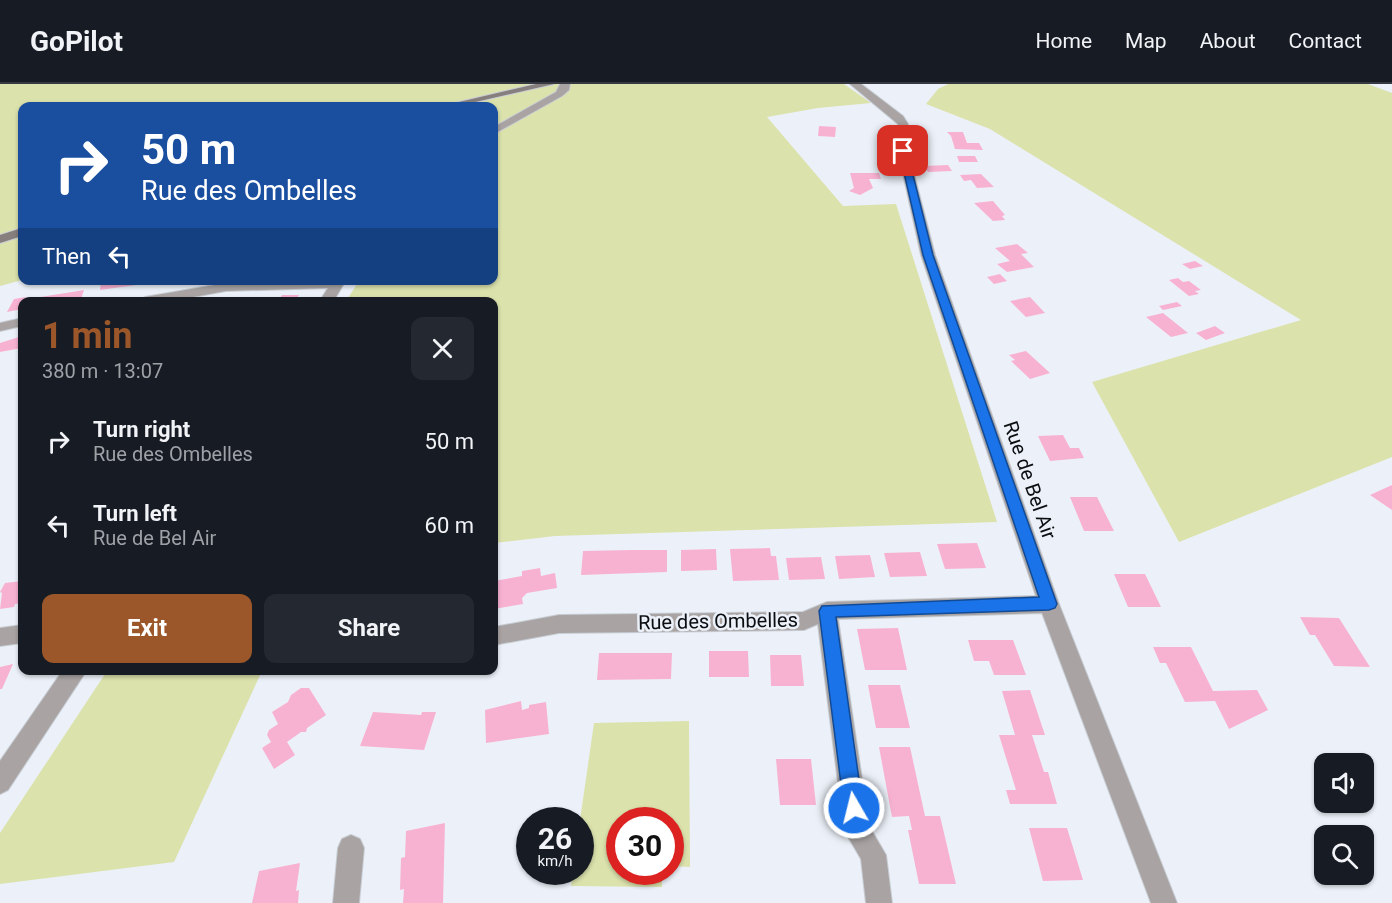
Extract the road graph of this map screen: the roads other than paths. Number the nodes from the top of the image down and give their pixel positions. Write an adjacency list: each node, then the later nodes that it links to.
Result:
1 (549, 84): 4 (main road)
2 (565, 84): 5 (street)
3 (855, 84): 12 (street, Rue de Bel Air)
4 (466, 102)
5 (498, 129)
6 (18, 233): 7 (main road)
7 (0, 239)
8 (254, 285): 9 (street)
9 (164, 297)
10 (18, 323): 11 (street)
11 (0, 327)
12 (1049, 604): 13 (street, Rue des Ombelles); 22 (street, Rue de Bel Air)
13 (827, 611): 15 (street, Rue des Ombelles); 21 (street)
14 (18, 635): 16 (street)
15 (498, 635)
16 (0, 637)
17 (73, 675): 18 (street)
18 (0, 782)
19 (351, 848): 20 (street)
20 (346, 903)
21 (879, 903)
22 (1164, 903)

